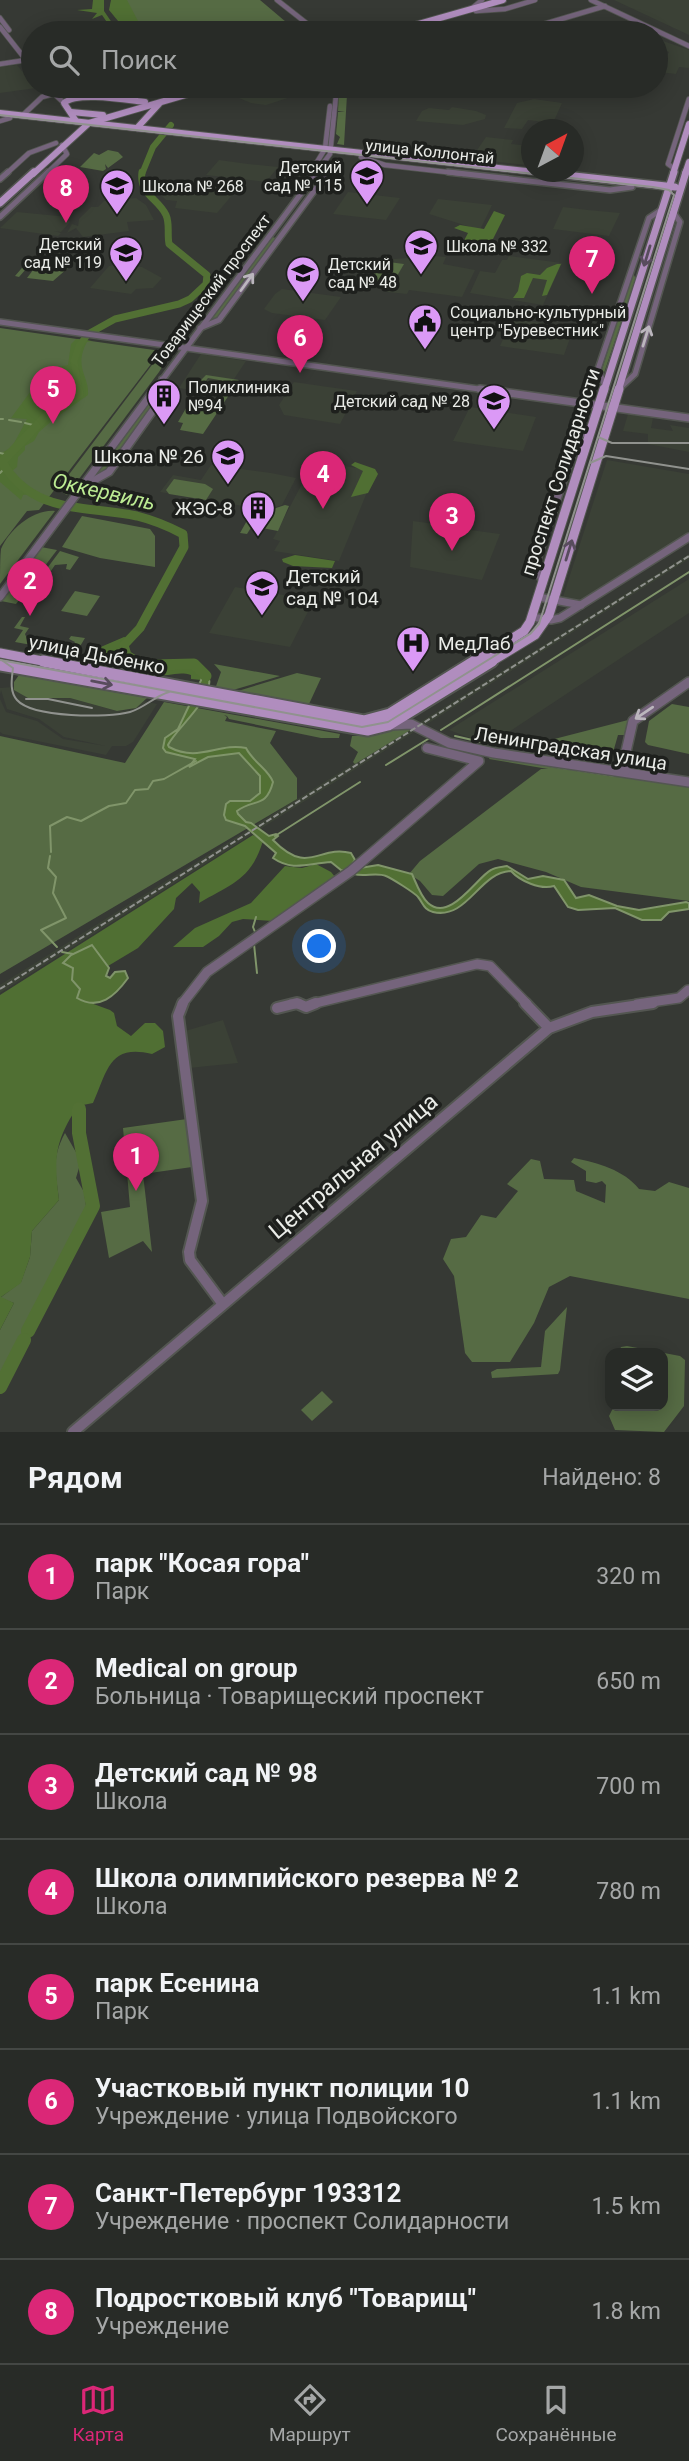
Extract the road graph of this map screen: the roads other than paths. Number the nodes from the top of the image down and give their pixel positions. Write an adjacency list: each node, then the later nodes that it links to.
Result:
1 (276, 0): 11 (street)
2 (482, 0): 5 (street); 7 (street)
3 (535, 0): 5 (street)
4 (593, 0): 6 (street)
5 (503, 3): 7 (main road); 7 (street)
6 (605, 6): 8 (street); 10 (street); 14 (street)
7 (474, 10): 12 (main road); 13 (main road)
8 (621, 14): 10 (street); 15 (street)
9 (0, 18): 23 (street)
10 (633, 18): 16 (street); 17 (street)
11 (302, 21)
12 (432, 21)
13 (438, 21)
14 (554, 21)
15 (625, 21)
16 (639, 21)
17 (639, 21)
18 (0, 27): 25 (street)
19 (668, 35): 24 (street)
20 (668, 36): 22 (street)
21 (668, 39): 22 (street)
22 (682, 43): 24 (street)
23 (21, 44)
24 (689, 45)
25 (21, 53)
26 (21, 61): 27 (street)
27 (0, 64)
28 (41, 98): 39 (street)
29 (58, 98): 37 (street)
30 (78, 98): 37 (main road)
31 (95, 98): 36 (main road)
32 (167, 98): 35 (main road)
33 (334, 98): 48 (street)
34 (689, 99): 51 (street)
35 (160, 100): 36 (main road); 38 (main road)
36 (128, 102): 40 (main road)
37 (64, 103): 42 (main road)
38 (148, 109): 40 (main road); 45 (main road)
39 (23, 115): 41 (main road); 42 (main road)
40 (112, 115): 42 (main road); 43 (main road)
41 (0, 117): 42 (main road)
42 (73, 118): 43 (main road); 47 (main road)
43 (86, 124): 45 (main road); 46 (main road); 47 (main road)
44 (689, 124): 51 (main road, проспект Солидарности)
45 (136, 128): 46 (main road)
46 (158, 132): 48 (main road, улица Коллонтай)
47 (59, 144): 53 (street); 56 (main road); 57 (main road); 58 (street)
48 (328, 151): 49 (main road, улица Коллонтай); 52 (street, Товарищеский проспект); 61 (street, Товарищеский проспект)
49 (363, 155): 54 (main road, улица Коллонтай); 54 (main road, улица Коллонтай)
50 (689, 163): 55 (main road, проспект Солидарности)
51 (675, 169): 54 (main road, проспект Солидарности)
52 (317, 171): 60 (street, Товарищеский проспект); 60 (street, one-way to 52)
53 (0, 179)
54 (668, 189): 55 (main road, улица Коллонтай); 63 (main road, проспект Солидарности, one-way to 63)
55 (685, 191): 64 (main road, проспект Солидарности, one-way to 55)
56 (0, 194)
57 (0, 202)
58 (0, 217)
59 (0, 321): 61 (street)
60 (200, 328): 61 (street, Товарищеский проспект)
61 (183, 346): 62 (street, Товарищеский проспект); 63 (street); 70 (street, Товарищеский проспект)
62 (162, 379): 67 (street, Товарищеский проспект); 67 (street)
63 (600, 404): 64 (street); 66 (main road, проспект Солидарности)
64 (614, 406): 65 (street); 77 (main road, проспект Солидарности, one-way to 64)
65 (689, 417)
66 (591, 429): 68 (street); 69 (main road, проспект Солидарности)
67 (81, 488): 70 (street, Товарищеский проспект)
68 (560, 488): 69 (street); 73 (street)
69 (572, 489): 73 (main road, проспект Солидарности)
70 (71, 498): 71 (street)
71 (62, 510): 74 (street); 75 (street)
72 (689, 537): 78 (street)
73 (543, 582): 76 (main road, проспект Солидарности)
74 (0, 589)
75 (0, 597)
76 (538, 597): 77 (street); 79 (main road, проспект Солидарности)
77 (554, 600): 78 (street); 80 (main road, проспект Солидарности)
78 (581, 605): 80 (street)
79 (532, 617): 80 (street); 86 (main road, проспект Солидарности)
80 (547, 620): 85 (main road, проспект Солидарности)
81 (0, 653): 84 (main road, улица Дыбенко)
82 (0, 665): 84 (main road, улица Дыбенко, one-way to 84)
83 (689, 682): 88 (street, one-way to 88)
84 (185, 694): 86 (main road)
85 (413, 718): 86 (main road, проспект Солидарности); 88 (street, Ленинградская улица)
86 (385, 721)
87 (427, 748): 94 (street)
88 (626, 767): 89 (street, Ленинградская улица)
89 (689, 780)
90 (689, 990): 91 (street, Центральная улица)
91 (684, 999): 93 (street, Центральная улица)
92 (277, 1008): 93 (street)
93 (550, 1028): 94 (street, Центральная улица)
94 (222, 1303): 95 (street, Центральная улица)
95 (75, 1431)

